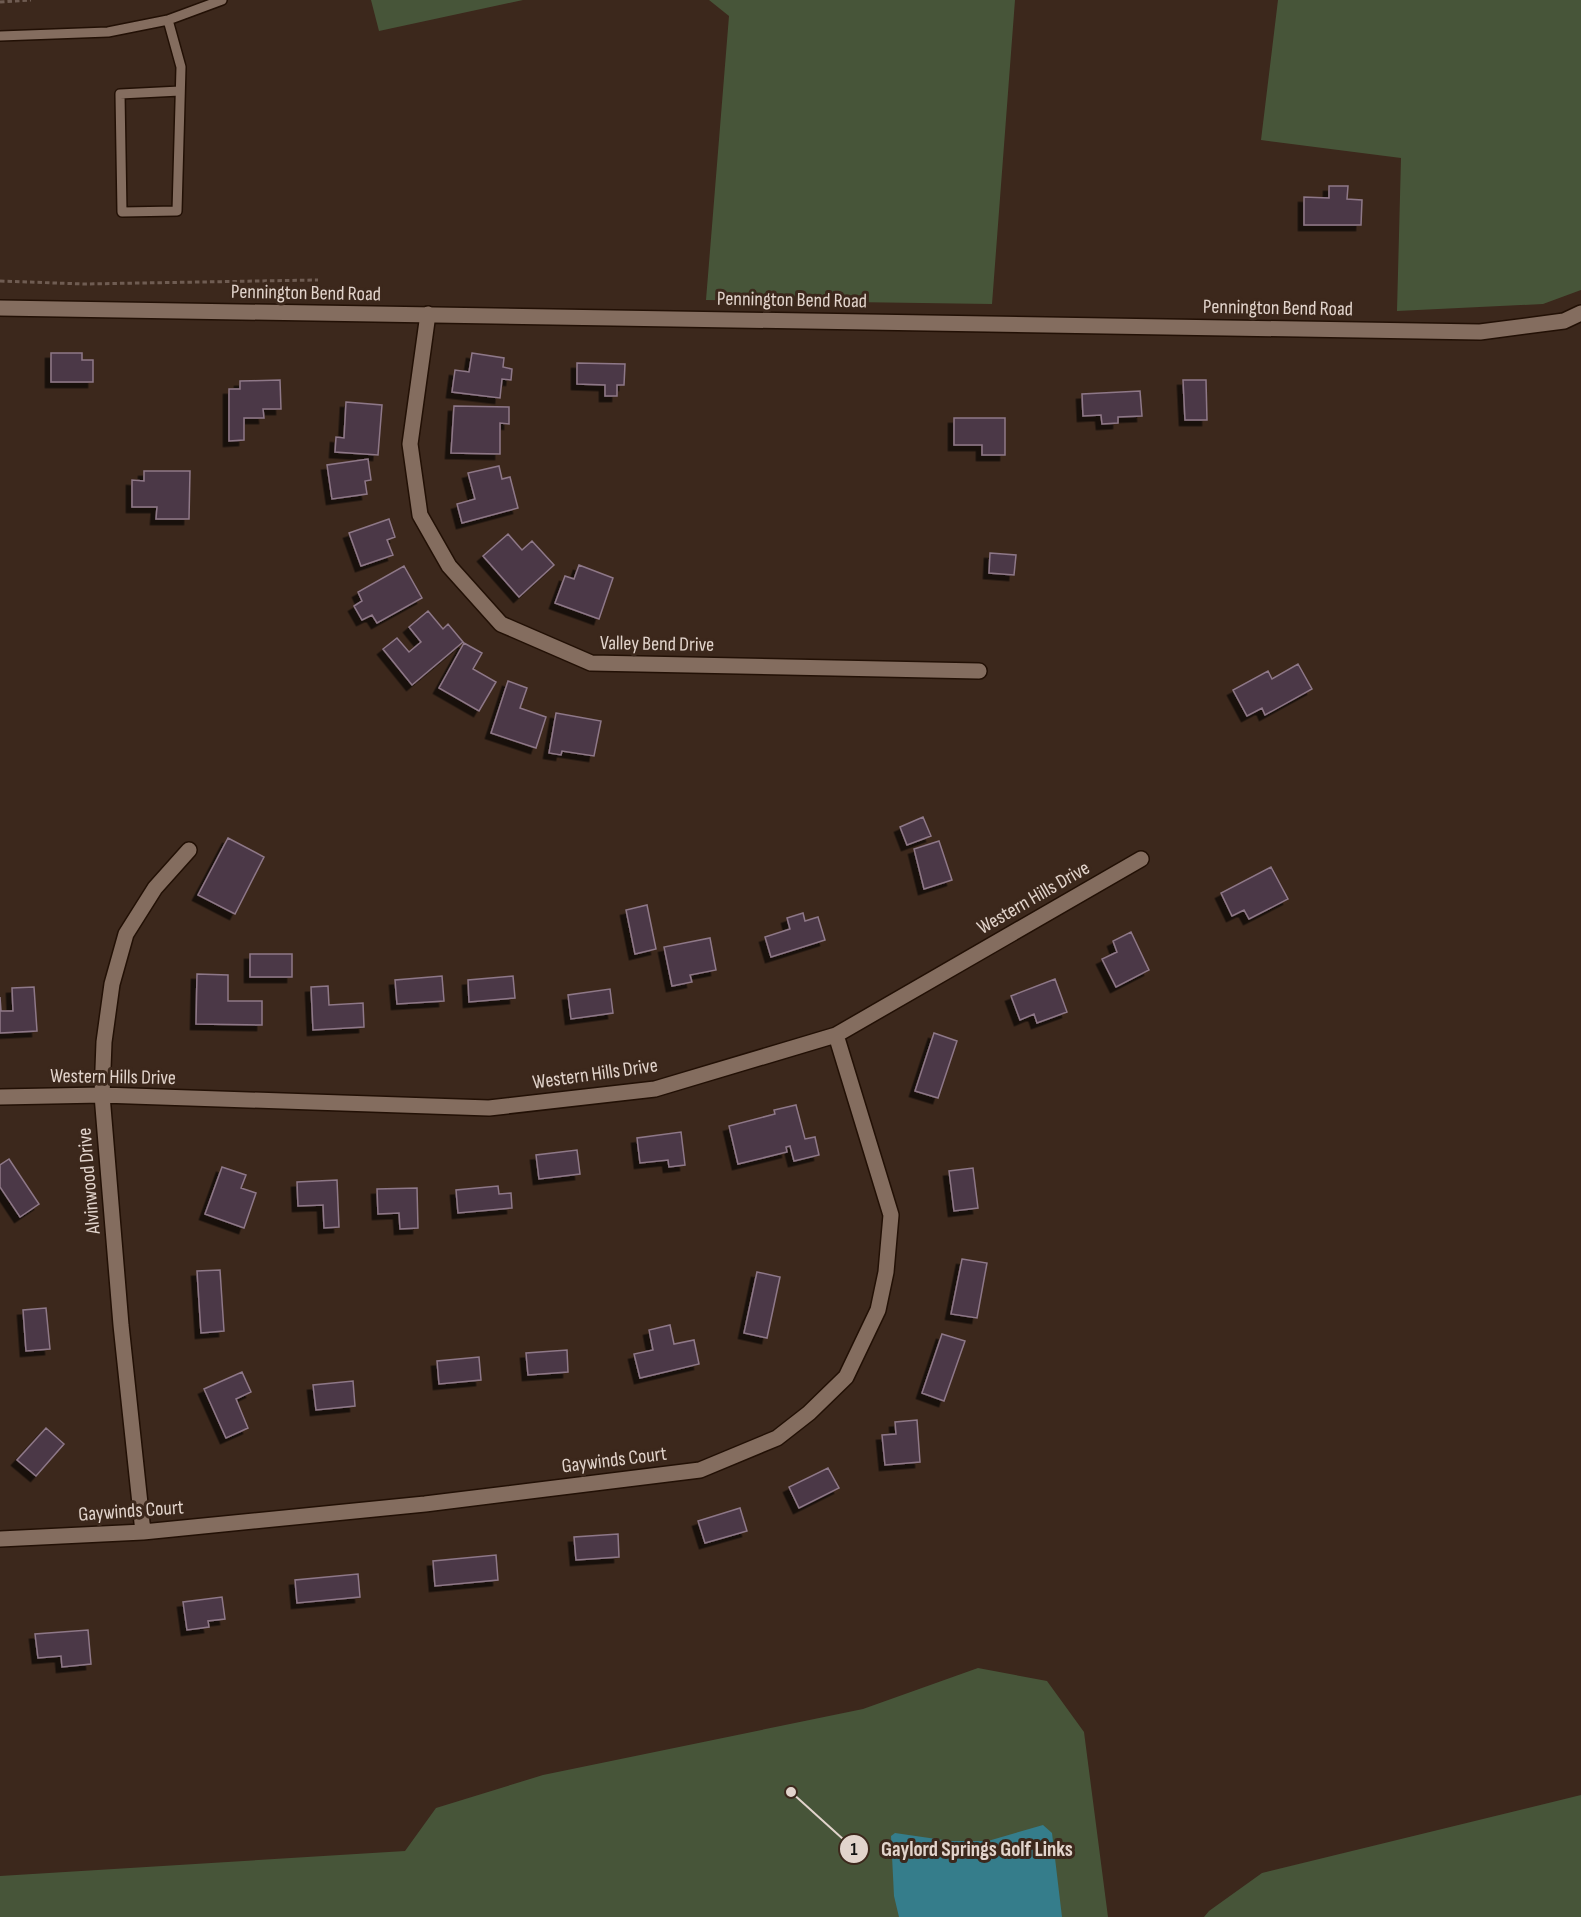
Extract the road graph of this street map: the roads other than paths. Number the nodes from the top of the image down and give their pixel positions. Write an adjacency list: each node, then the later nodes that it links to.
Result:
1 (222, 0): 2 (lane)
2 (168, 20): 3 (lane); 4 (lane)
3 (0, 36)
4 (180, 91): 4 (lane)
5 (0, 308): 7 (street, Pennington Bend Road)
6 (1581, 313): 7 (street, Pennington Bend Road)
7 (428, 314): 8 (street, Valley Bend Drive)
8 (980, 671)
9 (189, 850): 12 (street, Alvinwood Drive)
10 (1141, 860): 11 (street, Western Hills Drive)
11 (836, 1035): 12 (street, Western Hills Drive); 14 (street, Gaywinds Court)
12 (102, 1095): 13 (street, Western Hills Drive); 14 (street, Alvinwood Drive)
13 (0, 1097)
14 (143, 1532): 15 (street, Gaywinds Court)
15 (0, 1539)

